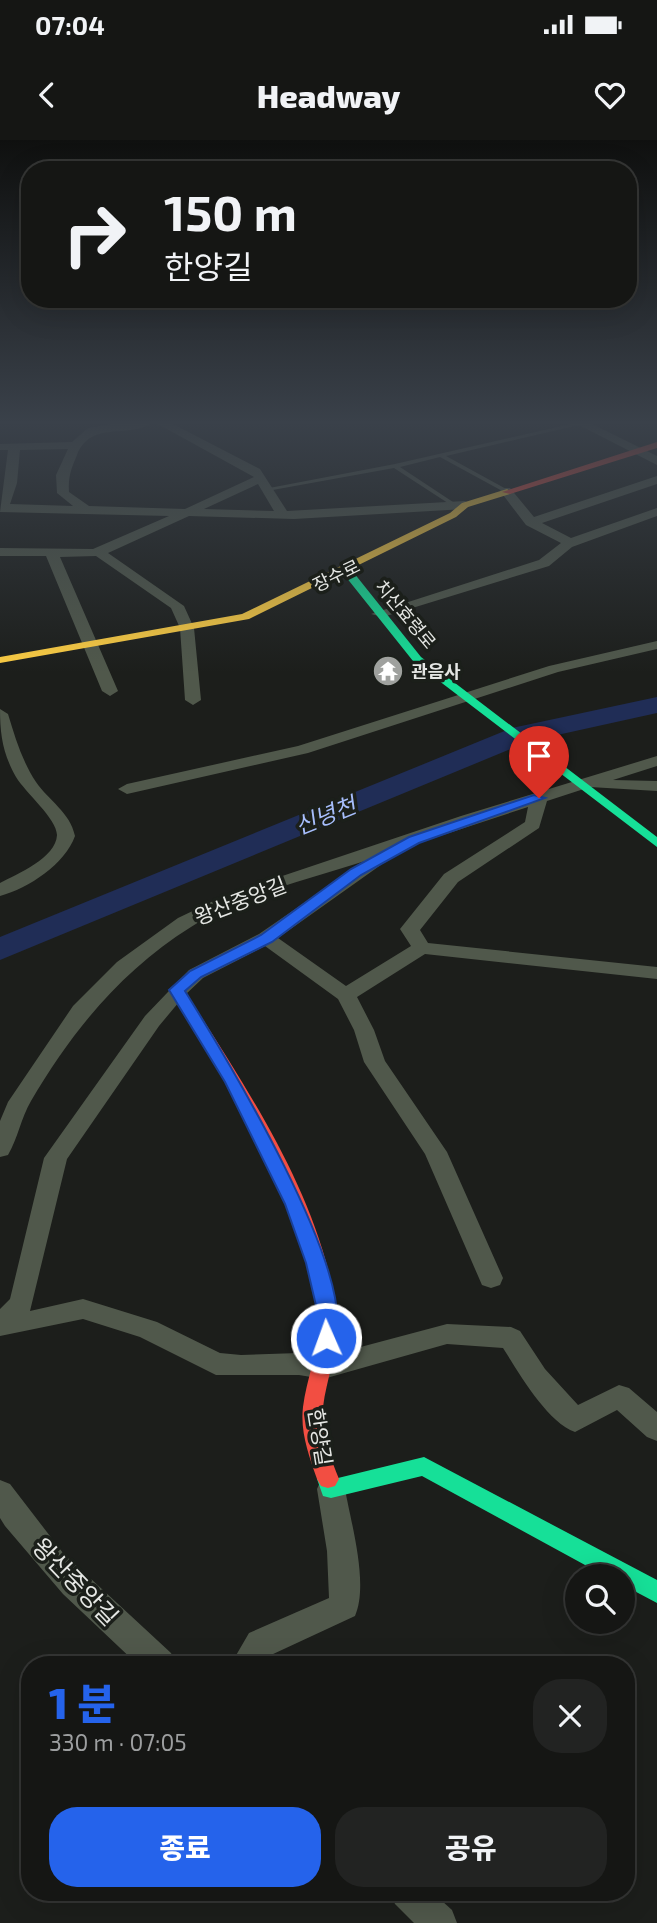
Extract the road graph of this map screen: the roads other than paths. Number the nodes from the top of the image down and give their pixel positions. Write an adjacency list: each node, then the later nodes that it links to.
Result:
1 (81, 506): 9 (street)
2 (204, 506): 11 (street)
3 (277, 506): 12 (street)
4 (435, 506): 12 (street)
5 (458, 506): 18 (main road, 장수로)
6 (518, 506): 13 (street)
7 (578, 506): 13 (street)
8 (1, 508): 9 (street)
9 (88, 511): 11 (street)
10 (657, 512): 14 (street)
11 (183, 514): 12 (street); 16 (street)
12 (282, 514)
13 (531, 522): 14 (street)
14 (571, 543): 19 (street)
15 (0, 552): 17 (street)
16 (99, 552): 17 (street); 20 (street)
17 (52, 554): 21 (street)
18 (346, 570): 19 (main road, 치산효령로); 20 (main road, 장수로)
19 (378, 614): 26 (main road, 치산효령로)
20 (187, 628): 21 (main road, 장수로); 25 (street)
21 (89, 645): 23 (main road, 장수로); 24 (street)
22 (657, 645): 26 (street)
23 (0, 660)
24 (110, 691)
25 (193, 700)
26 (469, 701): 29 (main road, 치산효령로); 31 (street)
27 (0, 713): 35 (street)
28 (657, 761): 29 (street, 왕산중앙길)
29 (578, 784): 30 (street); 32 (street, 왕산중앙길); 34 (main road)
30 (657, 786)
31 (127, 789)
32 (539, 798): 33 (street, 왕산중앙길); 37 (street)
33 (414, 840): 36 (street); 41 (street, 왕산중앙길)
34 (657, 843)
35 (0, 890)
36 (267, 938): 39 (street); 40 (street)
37 (422, 948): 38 (street); 40 (street)
38 (657, 973)
39 (177, 990): 43 (street); 44 (main road, 한양길)
40 (346, 995): 42 (street)
41 (0, 1149)
42 (491, 1278)
43 (2, 1324): 44 (street)
44 (323, 1368): 45 (street); 46 (main road, 한양길)
45 (657, 1429)
46 (331, 1489): 48 (main road, 한양길); 50 (street, 한양길)
47 (0, 1493): 49 (street, 왕산중앙길)
48 (657, 1592)
49 (152, 1656)
50 (252, 1656)
51 (416, 1901): 52 (street)
52 (439, 1923)

